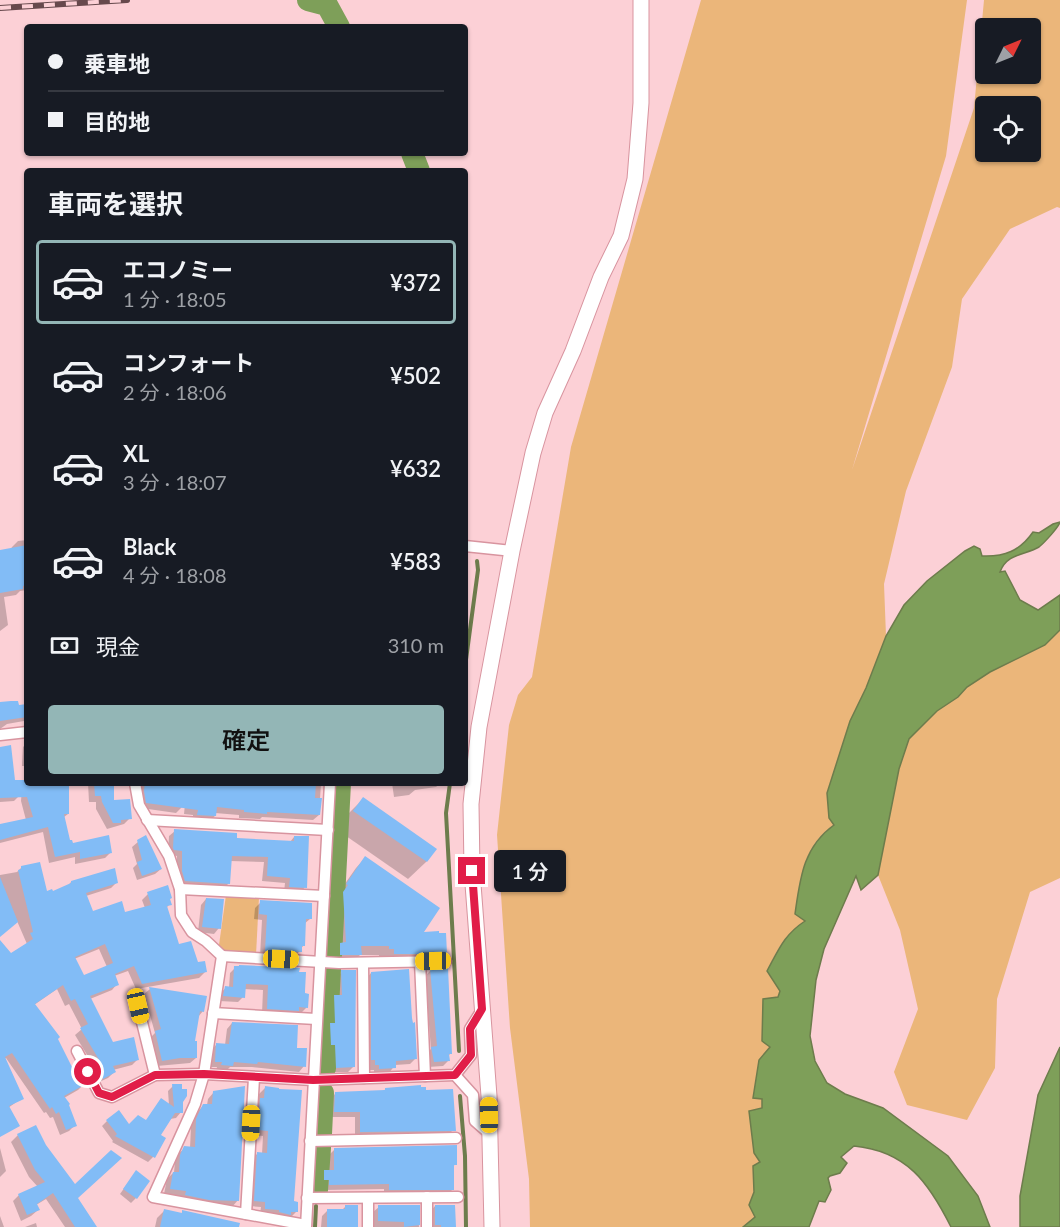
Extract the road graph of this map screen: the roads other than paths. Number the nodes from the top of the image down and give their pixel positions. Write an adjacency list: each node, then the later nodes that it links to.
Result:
1 (641, 0): 3 (street)
2 (468, 546): 3 (street)
3 (512, 550): 18 (street)
4 (24, 732): 5 (street)
5 (0, 735)
6 (136, 786): 8 (street)
7 (330, 786): 9 (street)
8 (147, 820): 9 (street); 10 (street)
9 (328, 831): 11 (street)
10 (180, 889): 11 (street); 12 (street)
11 (324, 896): 15 (street)
12 (222, 956): 15 (street); 19 (street)
13 (420, 961): 14 (street); 16 (street); 25 (street)
14 (446, 961)
15 (321, 962): 16 (street); 20 (street)
16 (363, 963): 27 (street)
17 (138, 1006): 23 (street)
18 (482, 1009): 24 (street); 29 (street)
19 (213, 1013): 20 (street); 22 (street)
20 (316, 1019): 28 (street)
21 (77, 1051): 23 (street)
22 (204, 1074): 23 (street); 26 (street); 36 (street)
23 (155, 1075)
24 (455, 1075): 25 (street); 29 (street)
25 (425, 1076): 27 (street)
26 (254, 1078): 28 (street); 36 (street)
27 (364, 1078): 28 (street)
28 (313, 1080): 31 (street)
29 (490, 1134): 40 (street)
30 (456, 1138): 31 (street)
31 (310, 1141): 34 (street)
32 (427, 1197): 33 (street); 35 (street); 39 (street)
33 (458, 1197)
34 (307, 1198): 35 (street); 37 (street)
35 (368, 1198): 38 (street)
36 (246, 1214): 37 (street)
37 (306, 1226)
38 (368, 1227)
39 (427, 1227)
40 (492, 1227)

